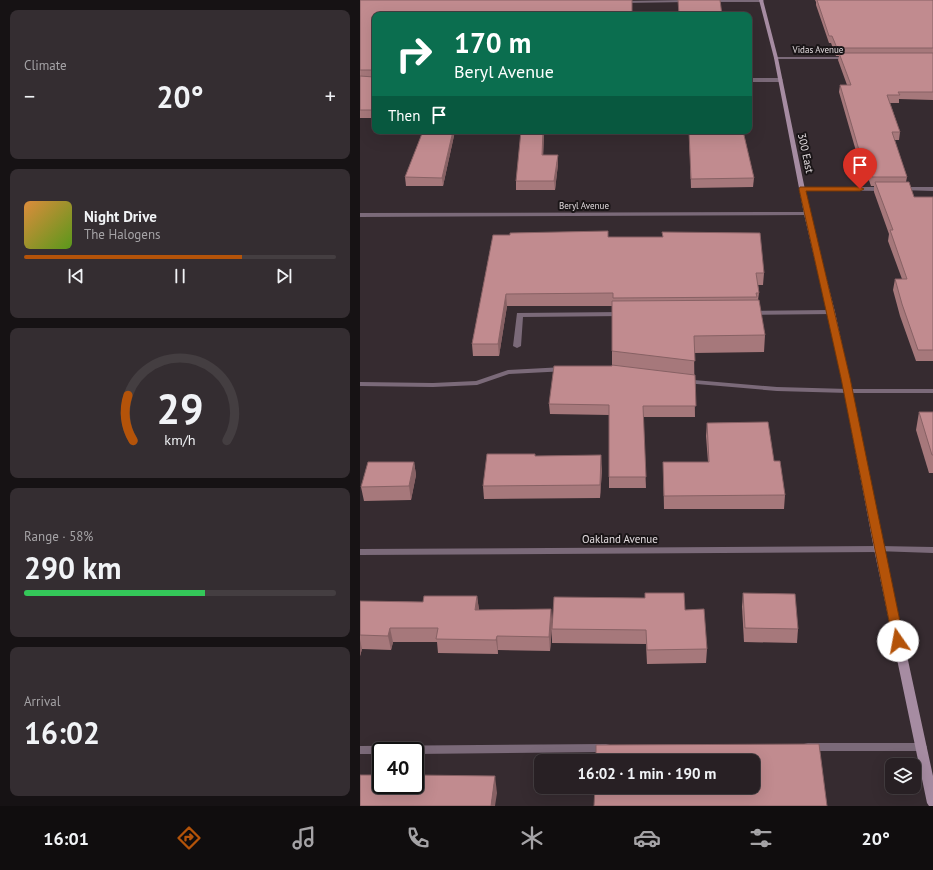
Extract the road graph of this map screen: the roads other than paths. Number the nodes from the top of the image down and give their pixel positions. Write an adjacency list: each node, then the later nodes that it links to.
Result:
1 (762, 1): 4 (street); 5 (street, 300 East)
2 (620, 2): 3 (street)
3 (692, 2)
4 (707, 2)
5 (776, 58): 6 (street, Vidas Avenue); 8 (street, 300 East)
6 (854, 58)
7 (752, 80): 8 (street)
8 (780, 80): 9 (street, 300 East)
9 (802, 189): 10 (street); 11 (street, 300 East)
10 (933, 189)
11 (807, 214): 12 (street, Beryl Avenue); 13 (street, 300 East)
12 (360, 215)
13 (831, 312): 14 (street); 20 (street, 300 East)
14 (743, 313)
15 (631, 314): 16 (street)
16 (517, 346)
17 (571, 370): 19 (street)
18 (679, 381): 20 (street)
19 (360, 384)
20 (848, 391): 21 (street); 22 (street, 300 East)
21 (933, 391)
22 (879, 549): 23 (street, Oakland Avenue); 24 (street, Oakland Avenue); 26 (street, 300 East)
23 (933, 550)
24 (360, 552)
25 (799, 747): 26 (street)
26 (921, 747): 29 (street, 300 East)
27 (615, 748): 28 (street)
28 (360, 750)
29 (933, 803)

